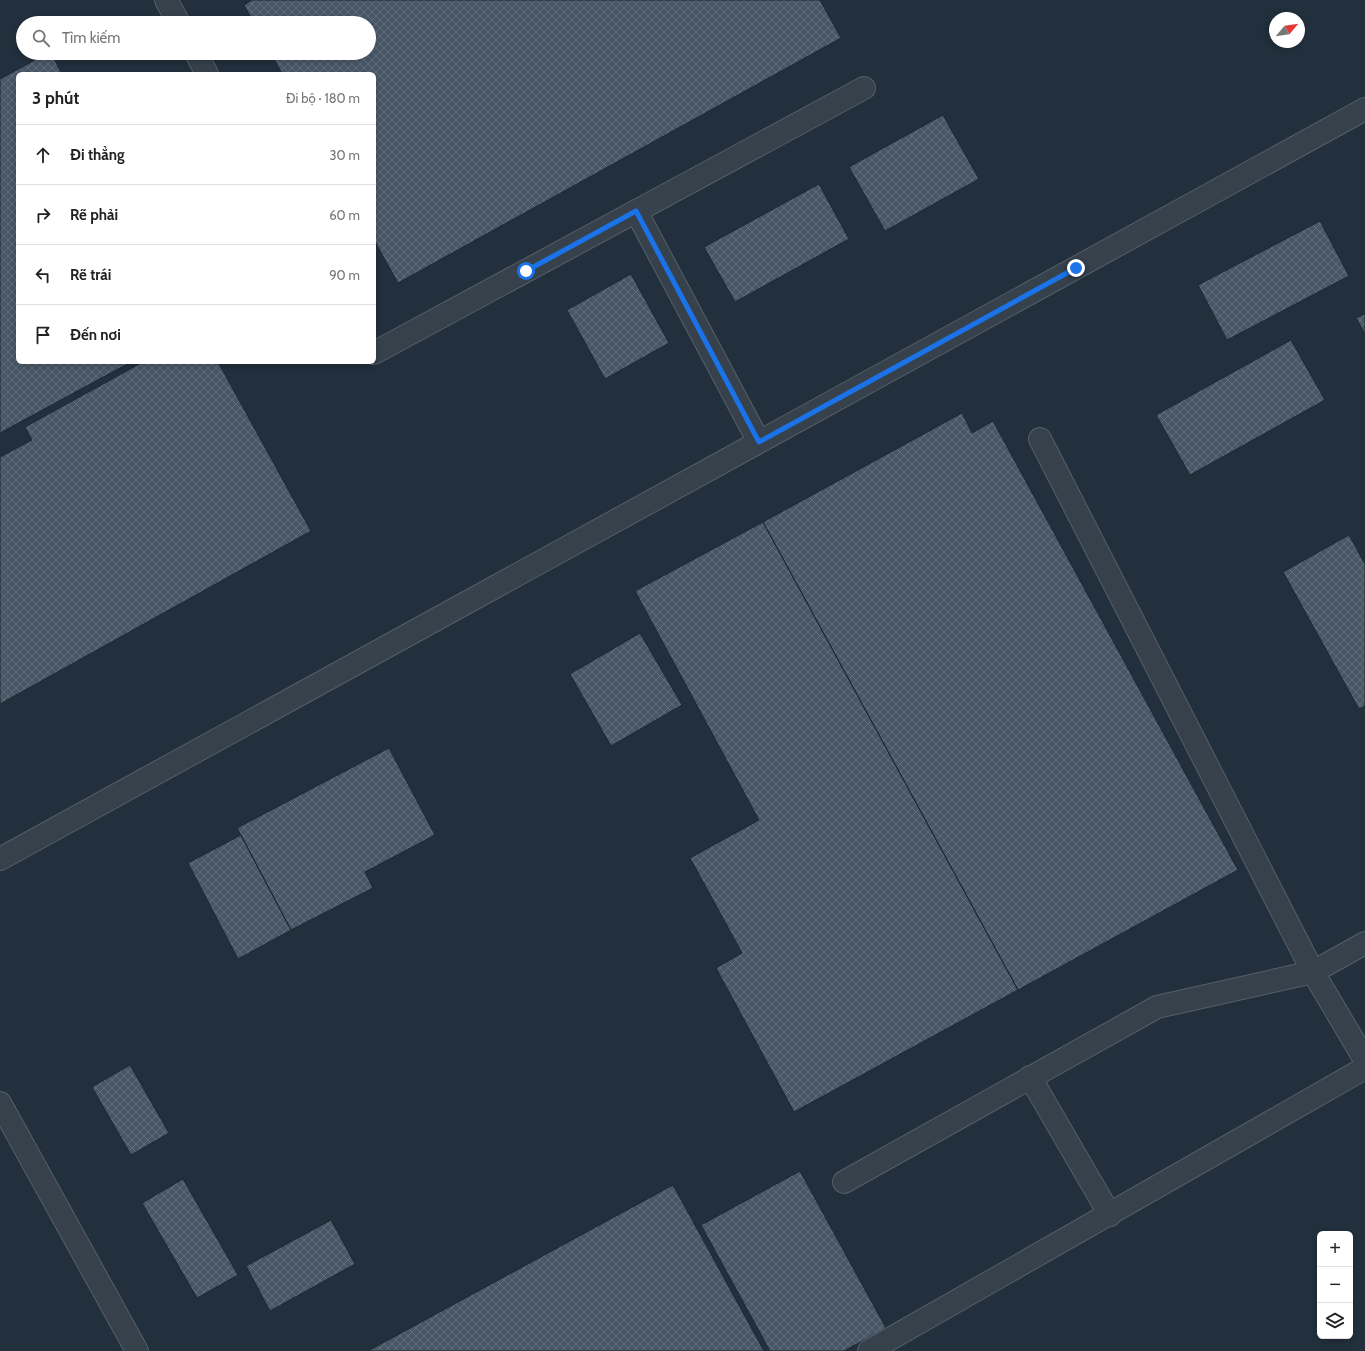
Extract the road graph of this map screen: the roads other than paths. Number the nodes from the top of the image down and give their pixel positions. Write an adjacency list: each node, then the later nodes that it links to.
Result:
1 (166, 0): 2 (street)
2 (175, 16)
3 (200, 60): 4 (street)
4 (206, 72)
5 (864, 88): 7 (street)
6 (1365, 110): 10 (street)
7 (636, 211): 8 (street); 10 (street)
8 (376, 352)
9 (1040, 439): 13 (street)
10 (759, 442): 11 (street)
11 (0, 859)
12 (1365, 943): 13 (street)
13 (1313, 972): 14 (street); 16 (street)
14 (1365, 1060)
15 (1365, 1068): 19 (street)
16 (1030, 1077): 18 (street); 19 (street)
17 (0, 1103): 20 (street)
18 (844, 1182)
19 (1110, 1214): 21 (street)
20 (137, 1351)
21 (869, 1351)

